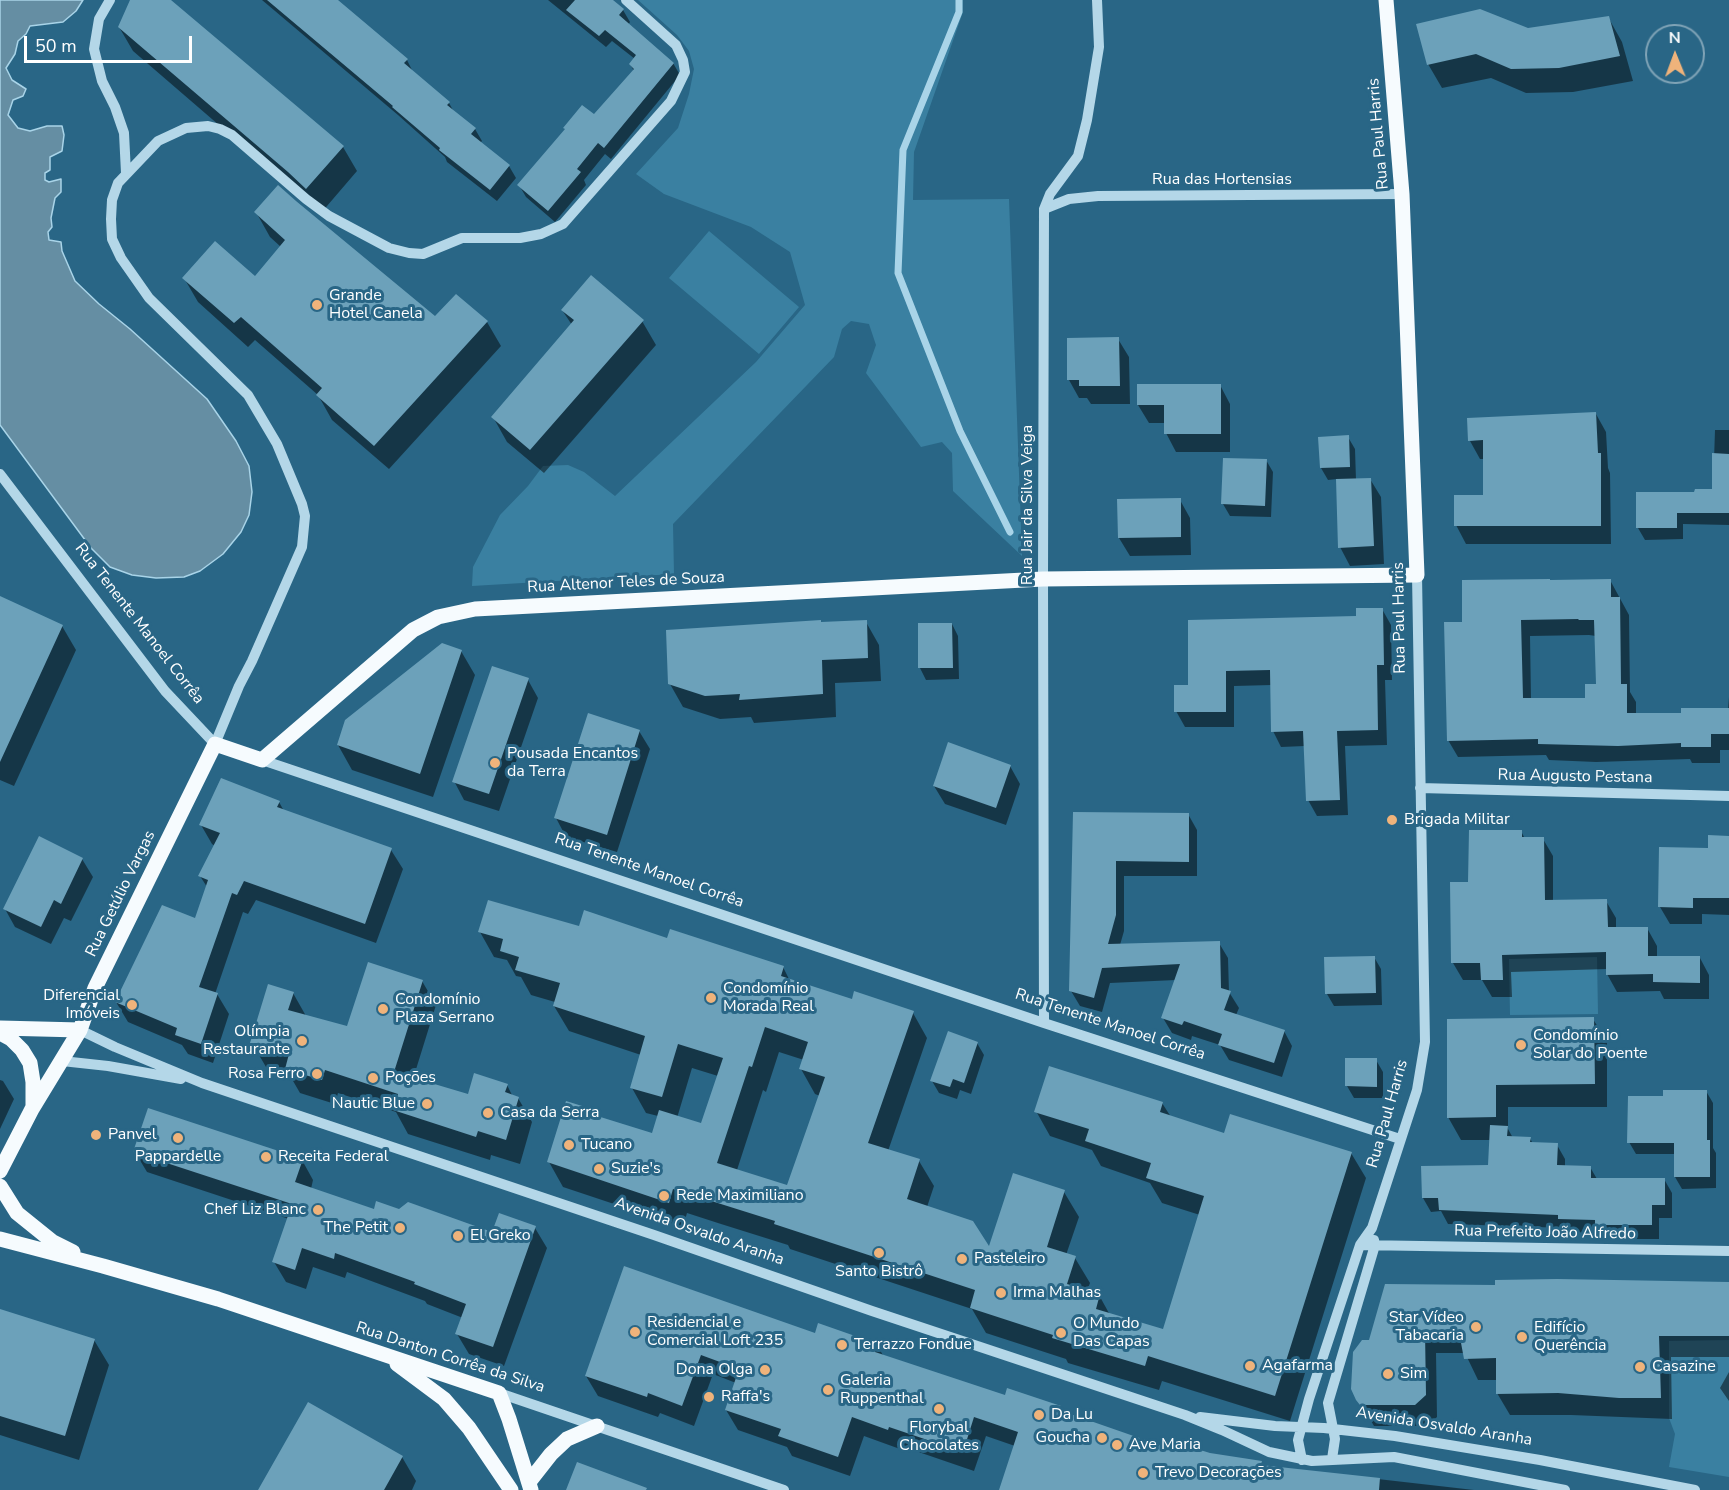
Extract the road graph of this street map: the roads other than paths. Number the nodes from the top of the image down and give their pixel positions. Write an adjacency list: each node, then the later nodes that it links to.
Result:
1 (110, 0): 5 (street)
2 (627, 0): 5 (street)
3 (1096, 0): 7 (street, Rua Jair da Silva Veiga)
4 (1386, 0): 6 (main road, Rua Paul Harris)
5 (126, 173): 11 (street)
6 (1402, 195): 7 (street, Rua das Hortensias); 9 (main road, Rua Paul Harris)
7 (1044, 208): 10 (street, Rua Jair da Silva Veiga)
8 (0, 474): 11 (street, Rua Tenente Manoel Corrêa)
9 (1418, 575): 10 (main road, Rua Altenor Teles de Souza); 13 (street, Rua Paul Harris)
10 (1043, 579): 12 (main road, Rua Altenor Teles de Souza); 15 (street, Rua Jair da Silva Veiga)
11 (215, 744): 12 (main road, Rua Tenente Manoel Corrêa); 17 (main road, Rua Getúlio Vargas)
12 (262, 760): 15 (street, Rua Tenente Manoel Corrêa)
13 (1420, 788): 14 (street, Rua Augusto Pestana); 21 (street, Rua Paul Harris)
14 (1729, 795)
15 (1044, 1023): 21 (street, Rua Tenente Manoel Corrêa)
16 (0, 1030): 17 (main road, Avenida Osvaldo Aranha); 20 (main road)
17 (80, 1030): 18 (main road, Rua Getúlio Vargas); 19 (street, Avenida Osvaldo Aranha)
18 (62, 1061): 19 (street, Avenida Osvaldo Aranha); 20 (main road)
19 (202, 1083): 34 (street, Avenida Osvaldo Aranha)
20 (33, 1109): 22 (main road)
21 (1400, 1140): 24 (street, Rua Paul Harris)
22 (0, 1171)
23 (0, 1186): 29 (main road, Rua Danton Corrêa da Silva)
24 (1372, 1228): 26 (street, Rua Paul Harris); 27 (street)
25 (0, 1239): 29 (main road, Rua Danton Corrêa da Silva)
26 (1360, 1245): 27 (street, Rua Prefeito João Alfredo); 31 (street, Rua Paul Harris)
27 (1376, 1245): 28 (street, Rua Prefeito João Alfredo); 32 (street)
28 (1729, 1251)
29 (103, 1266): 30 (main road, Rua Danton Corrêa da Silva)
30 (388, 1356): 33 (main road, Rua Danton Corrêa da Silva); 42 (main road)
31 (1322, 1359): 32 (street); 36 (street, Rua Paul Harris)
32 (1339, 1364): 37 (street)
33 (499, 1393): 35 (street, Rua Danton Corrêa da Silva); 40 (main road)
34 (1185, 1415): 36 (street, Avenida Osvaldo Aranha); 39 (street, Avenida Osvaldo Aranha)
35 (597, 1426): 40 (main road); 43 (street, Rua Danton Corrêa da Silva)
36 (1301, 1428): 37 (street, Avenida Osvaldo Aranha); 39 (street, Rua Paul Harris)
37 (1333, 1429): 38 (street); 45 (street, Avenida Osvaldo Aranha)
38 (1332, 1459): 39 (street, Avenida Osvaldo Aranha); 41 (street, Avenida Osvaldo Aranha)
39 (1302, 1460)
40 (530, 1486)
41 (1517, 1486): 44 (street, Avenida Osvaldo Aranha)
42 (511, 1490)
43 (784, 1490)
44 (1565, 1490)
45 (1695, 1490)

